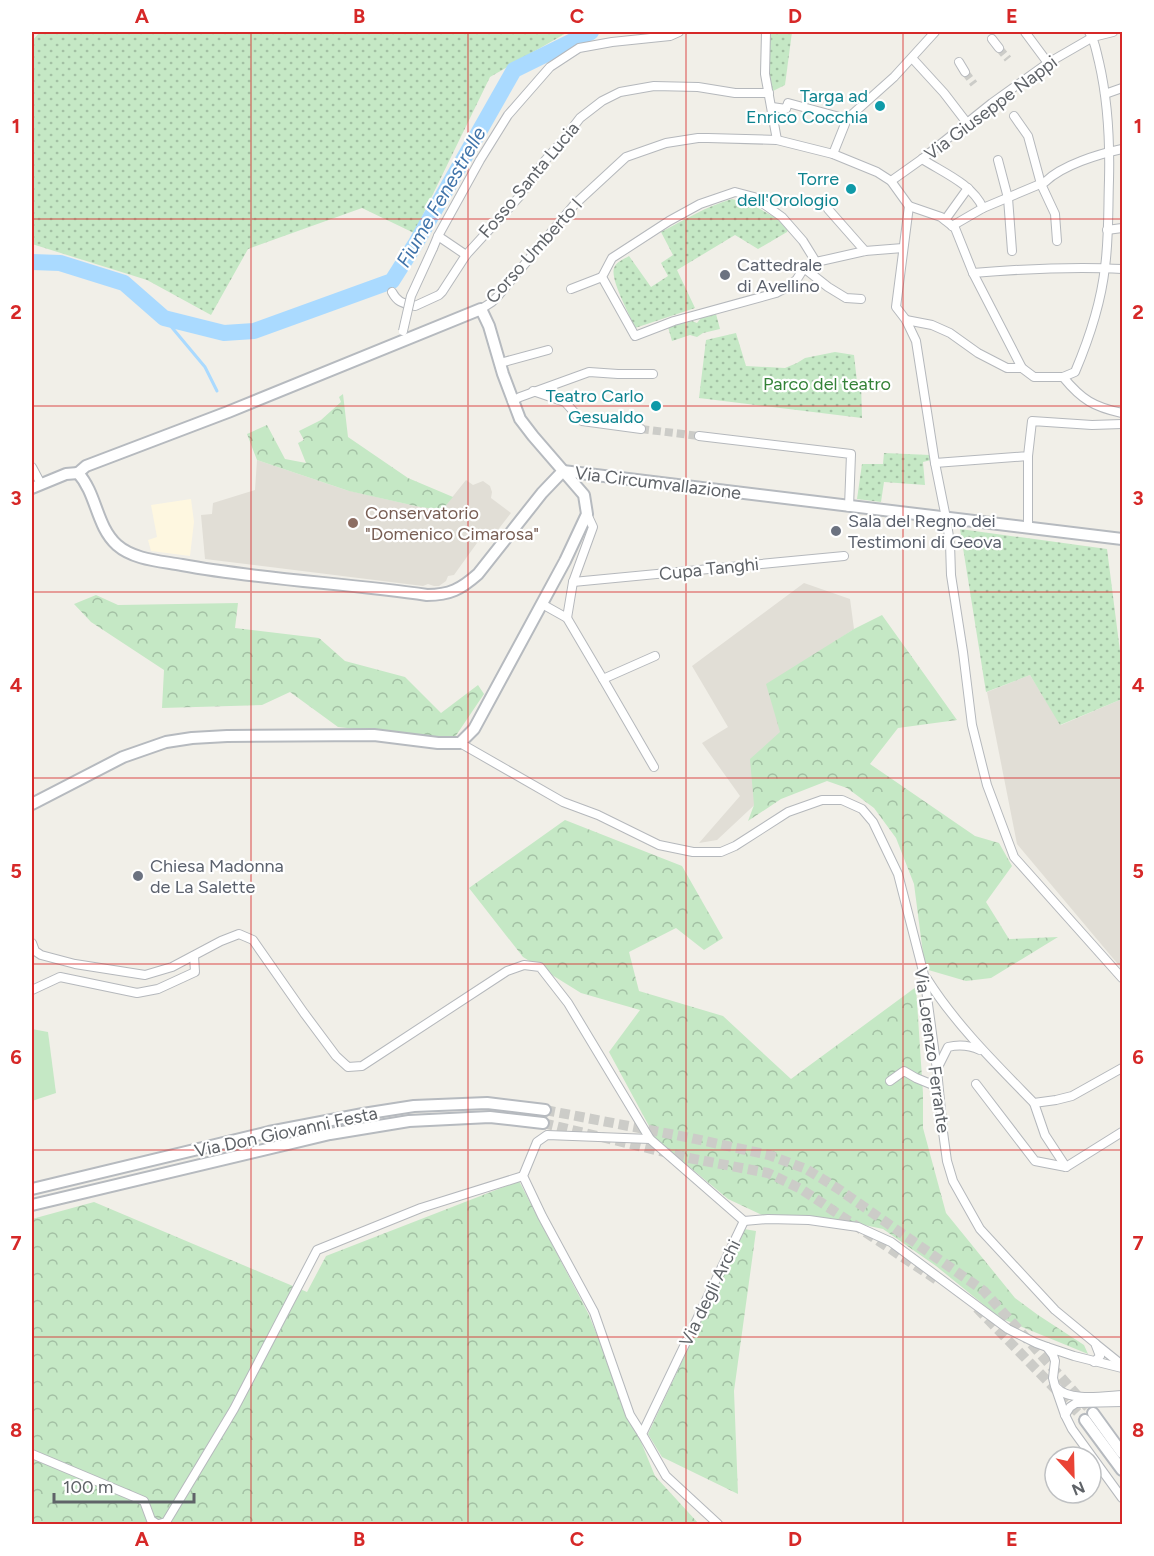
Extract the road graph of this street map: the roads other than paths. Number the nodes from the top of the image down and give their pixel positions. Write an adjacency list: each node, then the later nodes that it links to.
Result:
1 (679, 32): 36 (street)
2 (766, 32): 14 (street)
3 (935, 32): 9 (street)
4 (1025, 32): 11 (street)
5 (1113, 32): 6 (street, Via Giuseppe Nappi)
6 (1091, 34): 11 (street, Via Giuseppe Nappi); 15 (street)
7 (992, 39): 8 (street)
8 (999, 48)
9 (912, 58): 18 (street); 19 (street)
10 (959, 62): 12 (street)
11 (1048, 63): 19 (street, Via Giuseppe Nappi)
12 (965, 72)
13 (1122, 88): 15 (street)
14 (769, 93): 16 (street); 41 (street, Fosso Santa Lucia)
15 (1105, 94): 22 (street)
16 (772, 107): 18 (street); 20 (street)
17 (1014, 116): 27 (street)
18 (847, 118): 23 (street)
19 (967, 123): 24 (street, Via Giuseppe Nappi)
20 (777, 140): 23 (street, Corso Umberto I); 51 (street, Corso Umberto I)
21 (1122, 149): 22 (street)
22 (1110, 152): 27 (street); 35 (street)
23 (833, 154): 26 (street, Corso Umberto I)
24 (922, 159): 26 (street, Via Giuseppe Nappi); 28 (street)
25 (998, 160): 29 (street)
26 (891, 181): 30 (street)
27 (1041, 184): 29 (street); 37 (street)
28 (969, 188): 31 (street); 33 (street)
29 (1008, 198): 31 (street); 40 (street)
30 (909, 206): 33 (street); 38 (street)
31 (983, 208): 33 (street)
32 (828, 209): 39 (street)
33 (948, 223): 46 (street)
34 (1122, 228): 35 (street)
35 (1107, 230): 44 (street)
36 (438, 236): 41 (street, Fosso Santa Lucia); 53 (street, bridge)
37 (1057, 241)
38 (903, 248): 39 (street); 52 (street)
39 (865, 251): 42 (street)
40 (1012, 251)
41 (466, 255): 49 (street, Fosso Santa Lucia)
42 (816, 262): 43 (street); 47 (street)
43 (804, 268): 47 (street); 50 (street)
44 (1105, 268): 45 (street); 46 (street); 58 (street)
45 (1122, 268)
46 (973, 273): 56 (street)
47 (602, 278): 48 (street)
48 (571, 289)
49 (392, 292)
50 (861, 299)
51 (481, 309): 53 (street, Corso Umberto I); 55 (street)
52 (906, 320): 56 (street); 66 (street)
53 (403, 336): 69 (street, Corso Umberto I)
54 (548, 350): 55 (street)
55 (500, 363): 60 (street)
56 (1022, 368): 58 (street)
57 (653, 374): 59 (street)
58 (1063, 377): 61 (street)
59 (533, 392): 60 (street); 63 (street)
60 (512, 401): 68 (street)
61 (1122, 413)
62 (1122, 424): 65 (street)
63 (641, 429)
64 (699, 436): 71 (street)
65 (1028, 456): 66 (street); 74 (street)
66 (935, 463): 73 (street)
67 (32, 467): 70 (street)
68 (563, 471): 69 (street, Via Circumvallazione); 71 (street, Via Circumvallazione); 72 (street)
69 (78, 473): 70 (street, Corso Umberto I)
70 (36, 486)
71 (849, 507): 73 (street, Via Circumvallazione)
72 (587, 514): 77 (street); 78 (street)
73 (946, 518): 74 (street, Via Circumvallazione); 88 (street)
74 (1028, 528): 75 (street, Via Circumvallazione)
75 (1122, 539)
76 (844, 556): 77 (street, Cupa Tanghi)
77 (573, 582): 79 (street)
78 (542, 604): 79 (street); 82 (street)
79 (567, 618): 81 (street)
80 (655, 656): 81 (street)
81 (603, 679): 83 (street)
82 (460, 743): 84 (street); 87 (street, Via Lorenzo Ferrante)
83 (654, 767)
84 (32, 804)
85 (32, 943): 86 (street)
86 (194, 956): 89 (street); 100 (street)
87 (924, 975): 90 (street); 92 (street, Via Lorenzo Ferrante)
88 (1122, 978)
89 (32, 990)
90 (987, 1054): 92 (street); 96 (street)
91 (1122, 1068): 96 (street)
92 (937, 1070): 95 (street, Via Lorenzo Ferrante)
93 (890, 1080): 95 (street)
94 (976, 1084): 101 (street)
95 (938, 1087): 106 (street, Via Lorenzo Ferrante)
96 (1034, 1103): 101 (street)
97 (545, 1110): 103 (street, Via Don Giovanni Festa)
98 (543, 1123): 104 (street, Via Don Giovanni Festa)
99 (1122, 1132): 101 (street)
100 (650, 1139): 102 (street); 105 (street)
101 (1066, 1167)
102 (523, 1176): 116 (street); 121 (street)
103 (32, 1189)
104 (32, 1204)
105 (744, 1221): 107 (street, Via degli Archi); 116 (street, Via degli Archi)
106 (1095, 1343): 109 (street); 110 (street, Via Lorenzo Ferrante)
107 (1047, 1347): 108 (street, Via degli Archi); 111 (street)
108 (1074, 1356): 109 (street, Via degli Archi); 111 (street)
109 (1094, 1362): 110 (street, Via degli Archi)
110 (1122, 1366)
111 (1054, 1368): 112 (street)
112 (1055, 1386): 113 (street); 115 (street)
113 (1122, 1395)
114 (1122, 1402): 115 (street)
115 (1065, 1415): 120 (street)
116 (642, 1434): 122 (street)
117 (1122, 1453): 119 (street)
118 (32, 1454): 121 (street)
119 (1122, 1470)
120 (1122, 1498)
121 (158, 1524)
122 (717, 1524)

